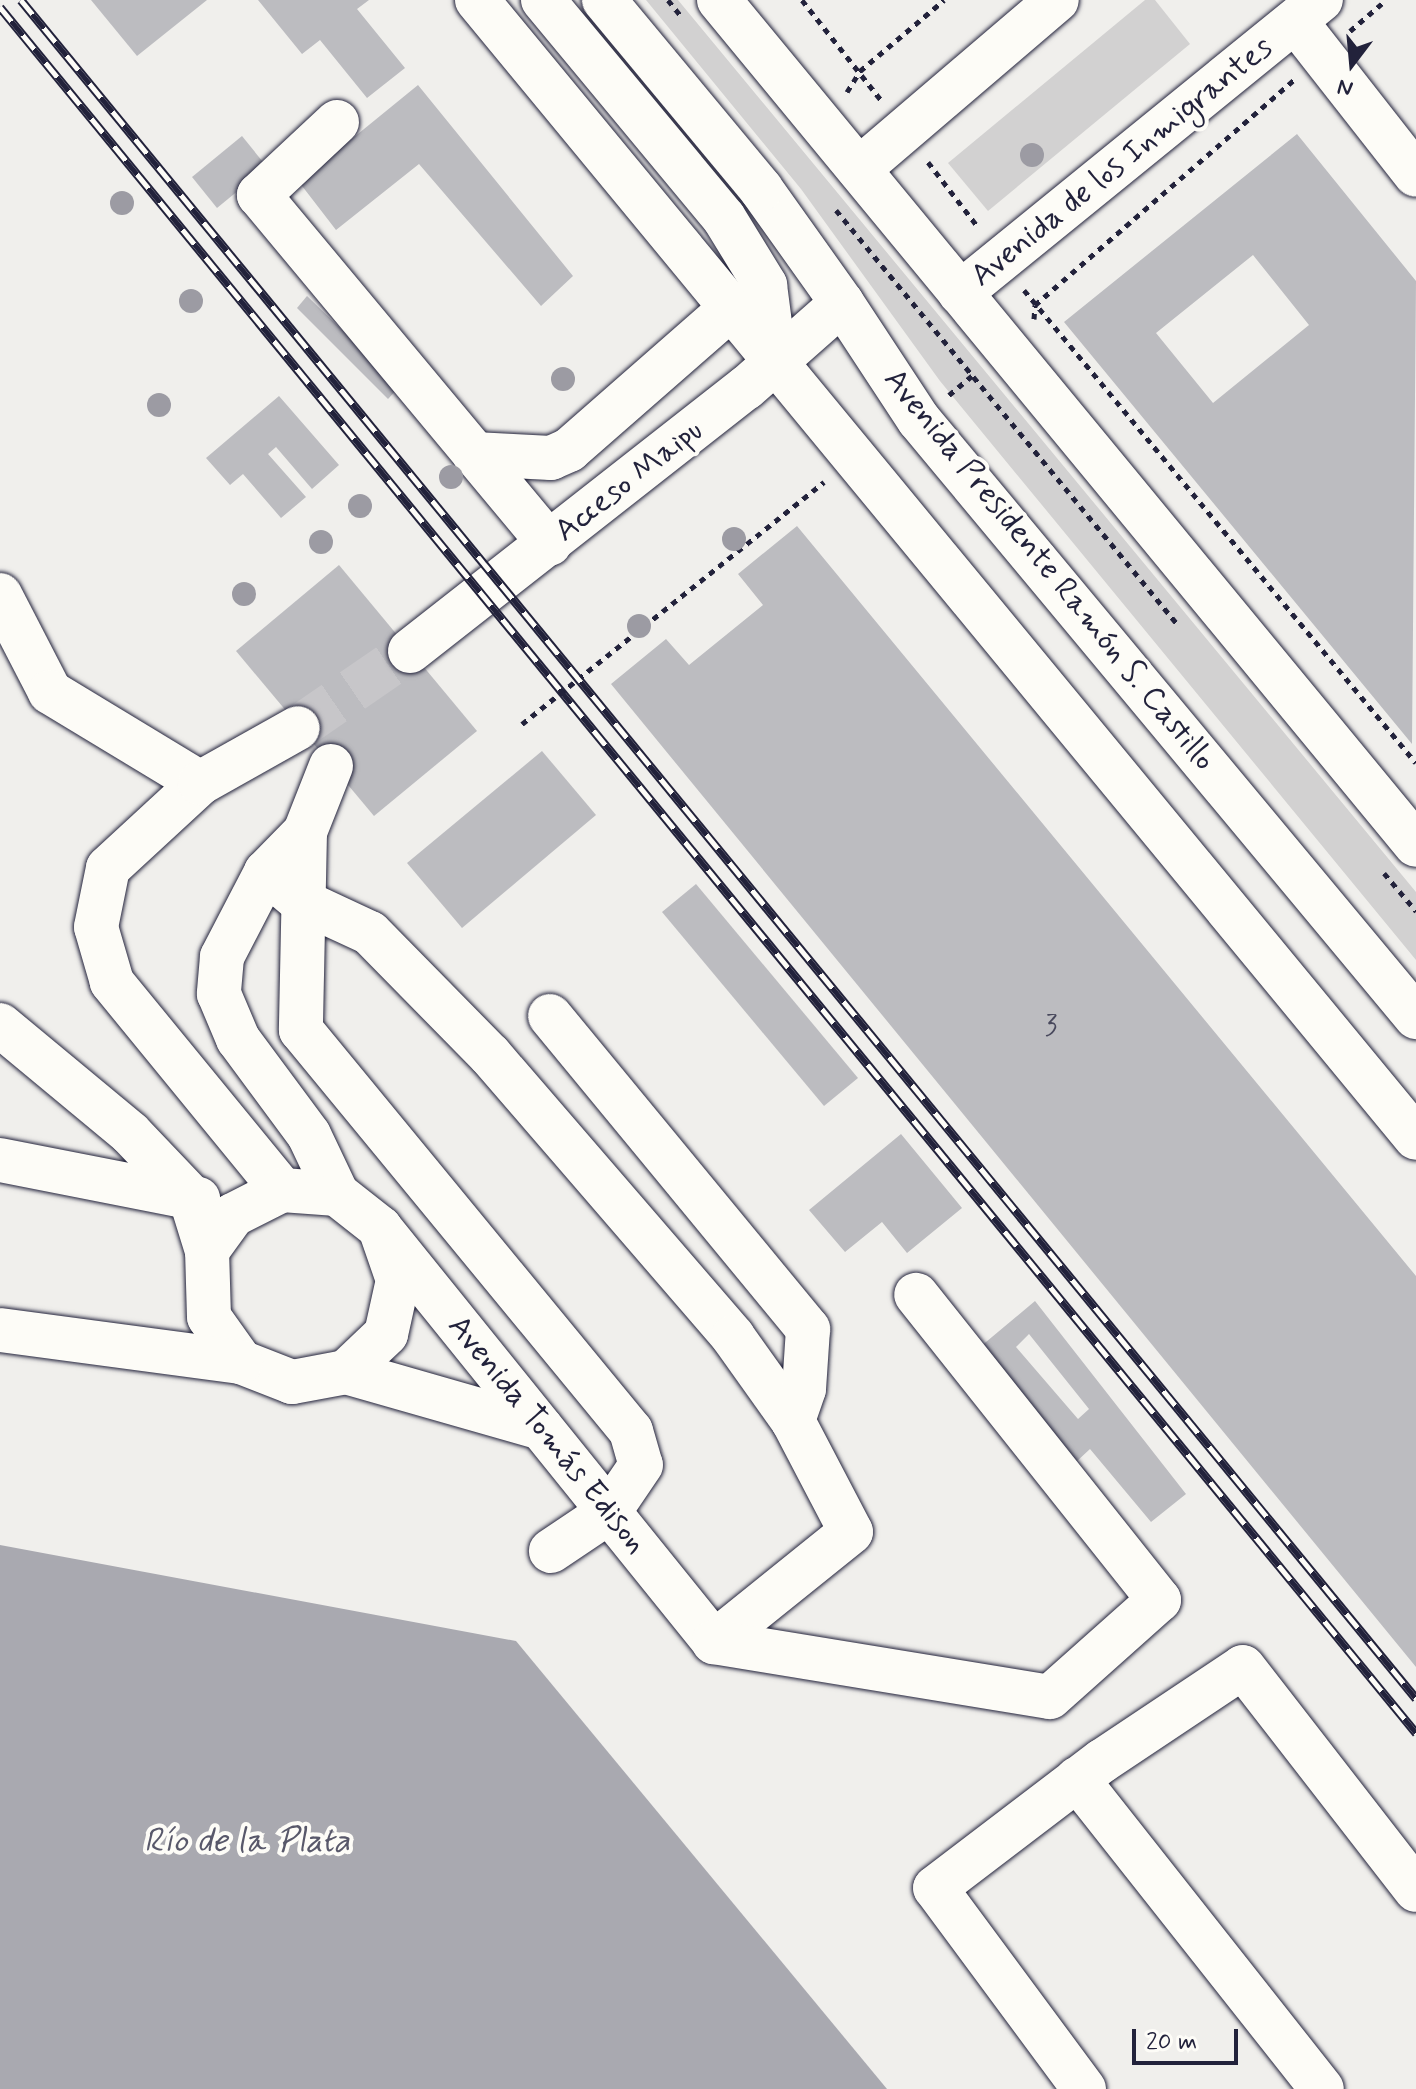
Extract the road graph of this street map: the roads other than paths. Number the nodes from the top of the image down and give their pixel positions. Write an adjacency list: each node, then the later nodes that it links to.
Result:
1 (477, 0): 12 (main road)
2 (543, 0): 13 (main road)
3 (604, 0): 11 (main road, Avenida Presidente Ramón S. Castillo)
4 (719, 0): 8 (main road)
5 (1057, 0): 8 (main road)
6 (1298, 7): 9 (main road); 10 (main road, Avenida de los Inmigrantes)
7 (337, 122): 14 (main road)
8 (859, 169): 10 (main road)
9 (1416, 175)
10 (960, 293): 22 (main road)
11 (842, 303): 13 (main road, Acceso Maipu); 26 (main road, Avenida Presidente Ramón S. Castillo)
12 (731, 308): 13 (main road); 14 (main road)
13 (775, 362): 15 (main road, Acceso Maipu); 28 (main road)
14 (474, 454): 15 (main road)
15 (550, 544): 17 (main road, Acceso Maipu)
16 (0, 595): 20 (main road)
17 (410, 651)
18 (298, 728): 20 (main road)
19 (331, 766): 21 (main road)
20 (200, 783): 30 (main road)
21 (305, 832): 23 (main road); 24 (main road)
22 (1414, 839)
23 (266, 872): 24 (main road); 31 (main road)
24 (299, 900): 40 (main road); 42 (main road)
25 (550, 1016): 40 (main road)
26 (1416, 1017)
27 (0, 1025): 32 (main road)
28 (1416, 1138)
29 (0, 1160): 32 (main road)
30 (282, 1190): 31 (main road); 33 (main road)
31 (337, 1194): 34 (main road)
32 (190, 1196): 33 (main road); 35 (main road)
33 (233, 1215): 35 (main road)
34 (380, 1228): 39 (main road); 41 (main road, Avenida Tomás Edison)
35 (207, 1251): 38 (main road)
36 (916, 1295): 44 (main road)
37 (0, 1330): 38 (main road)
38 (241, 1362): 39 (main road)
39 (346, 1372): 41 (main road)
40 (793, 1421): 44 (main road)
41 (541, 1428): 42 (main road, Avenida Tomás Edison)
42 (609, 1512): 43 (main road); 44 (main road, Avenida Tomás Edison)
43 (551, 1551)
44 (714, 1642)
45 (1077, 1779): 46 (main road); 47 (main road); 48 (main road)
46 (1416, 1890)
47 (1084, 2089)
48 (1322, 2089)

